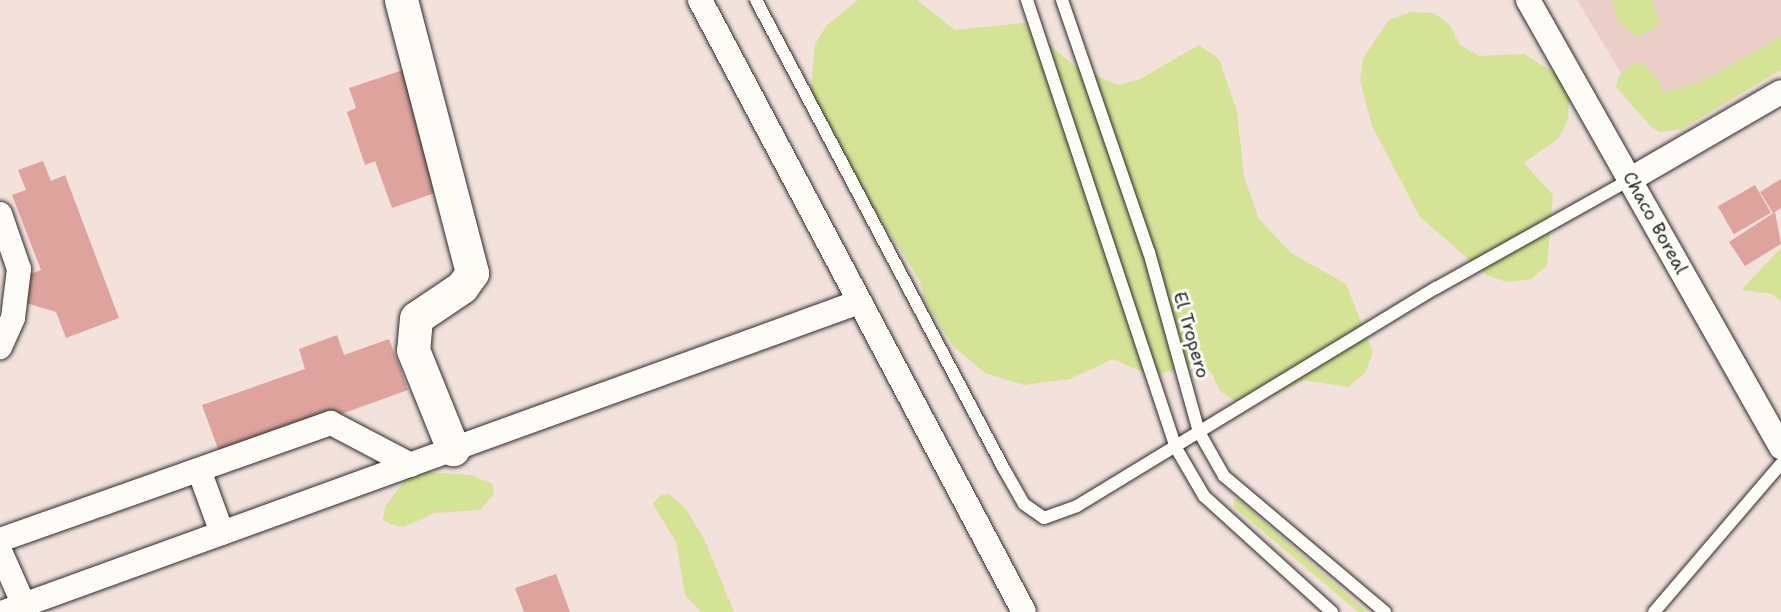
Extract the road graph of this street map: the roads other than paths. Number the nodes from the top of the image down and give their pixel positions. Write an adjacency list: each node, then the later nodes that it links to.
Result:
1 (401, 0): 15 (street)
2 (700, 0): 10 (street)
3 (756, 0): 14 (lane)
4 (1027, 0): 14 (lane)
5 (1062, 0): 12 (lane, El Tropero)
6 (1528, 0): 8 (street, Chaco Boreal)
7 (1781, 92): 8 (street)
8 (1631, 179): 12 (lane); 13 (street, Chaco Boreal)
9 (0, 214): 11 (street)
10 (859, 302): 15 (street); 24 (street)
11 (0, 347)
12 (1199, 432): 14 (lane); 26 (lane, El Tropero)
13 (1781, 447)
14 (1176, 448): 25 (lane)
15 (453, 449): 17 (street)
16 (1781, 464): 27 (lane)
17 (411, 465): 18 (street); 19 (street)
18 (199, 470): 19 (street); 20 (street)
19 (222, 533): 23 (street)
20 (0, 540)
21 (0, 551): 23 (street)
22 (0, 603): 23 (street)
23 (15, 610)
24 (1023, 612)
25 (1332, 612)
26 (1385, 612)
27 (1654, 612)

